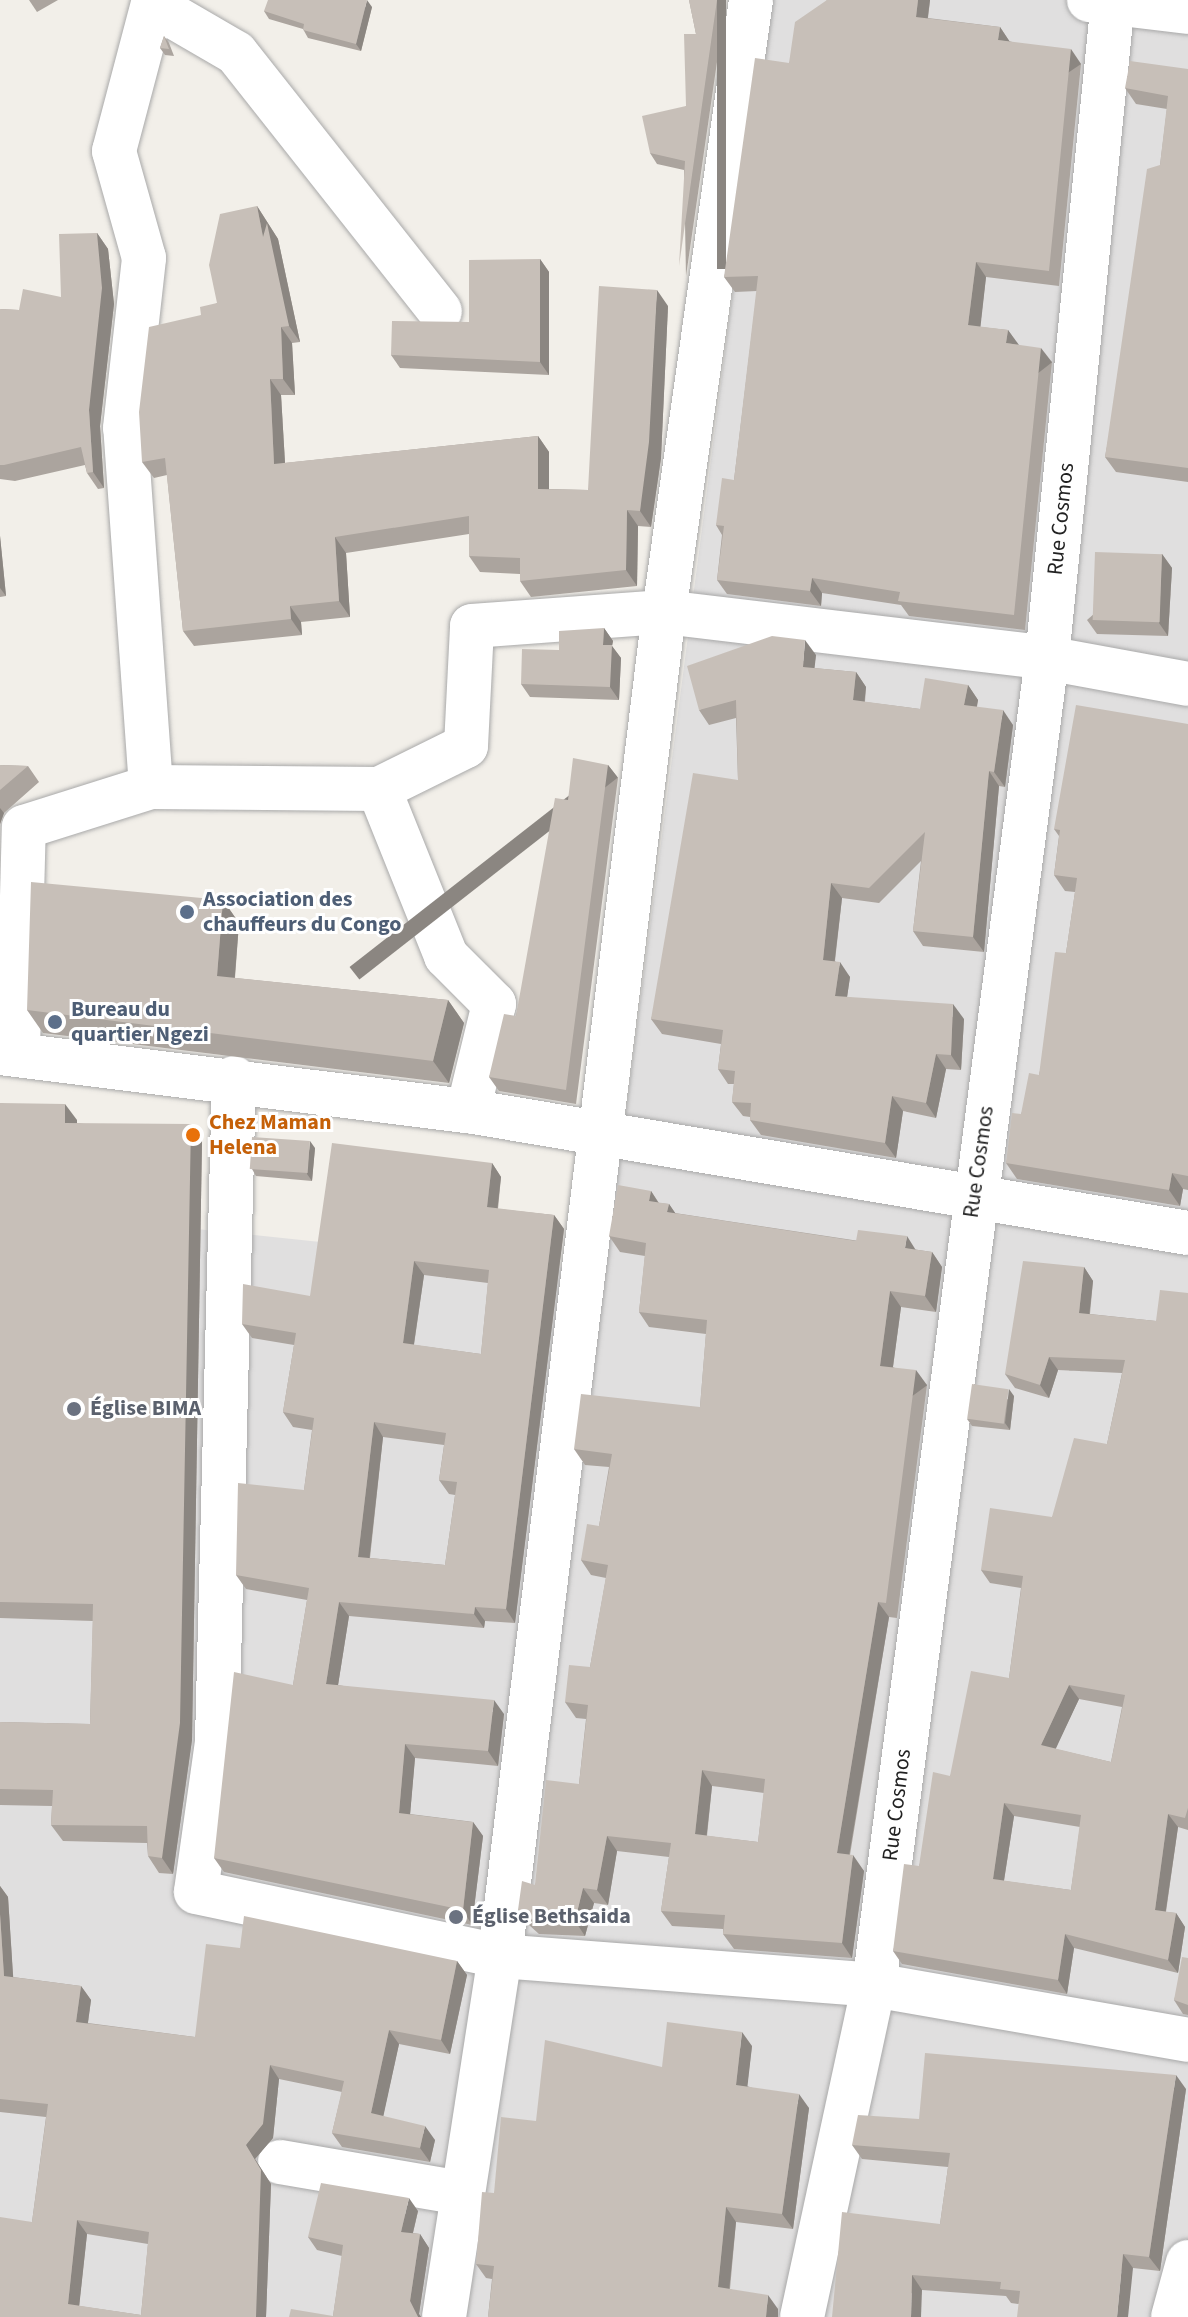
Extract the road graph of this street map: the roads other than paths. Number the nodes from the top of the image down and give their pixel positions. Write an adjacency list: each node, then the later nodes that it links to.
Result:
1 (751, 0): 6 (street)
2 (1105, 1): 4 (street); 7 (street, Rue Cosmos)
3 (156, 4): 5 (street); 9 (street)
4 (1188, 12)
5 (440, 311)
6 (664, 612): 7 (street); 10 (street); 14 (street)
7 (1047, 658): 8 (street); 15 (street, Rue Cosmos)
8 (1188, 684)
9 (151, 787): 10 (street); 11 (street)
10 (379, 789): 13 (street)
11 (9, 1051): 12 (street)
12 (234, 1078): 13 (street); 17 (street)
13 (468, 1111): 14 (street)
14 (600, 1133): 15 (street); 17 (street)
15 (974, 1200): 16 (street); 18 (street, Rue Cosmos)
16 (1188, 1233)
17 (500, 1956): 18 (street); 21 (street)
18 (874, 1985): 19 (street); 24 (street, Rue Cosmos)
19 (1188, 2040)
20 (280, 2162): 21 (street)
21 (462, 2193): 23 (street)
22 (1188, 2262): 25 (street)
23 (444, 2317)
24 (802, 2317)
25 (1173, 2317)

